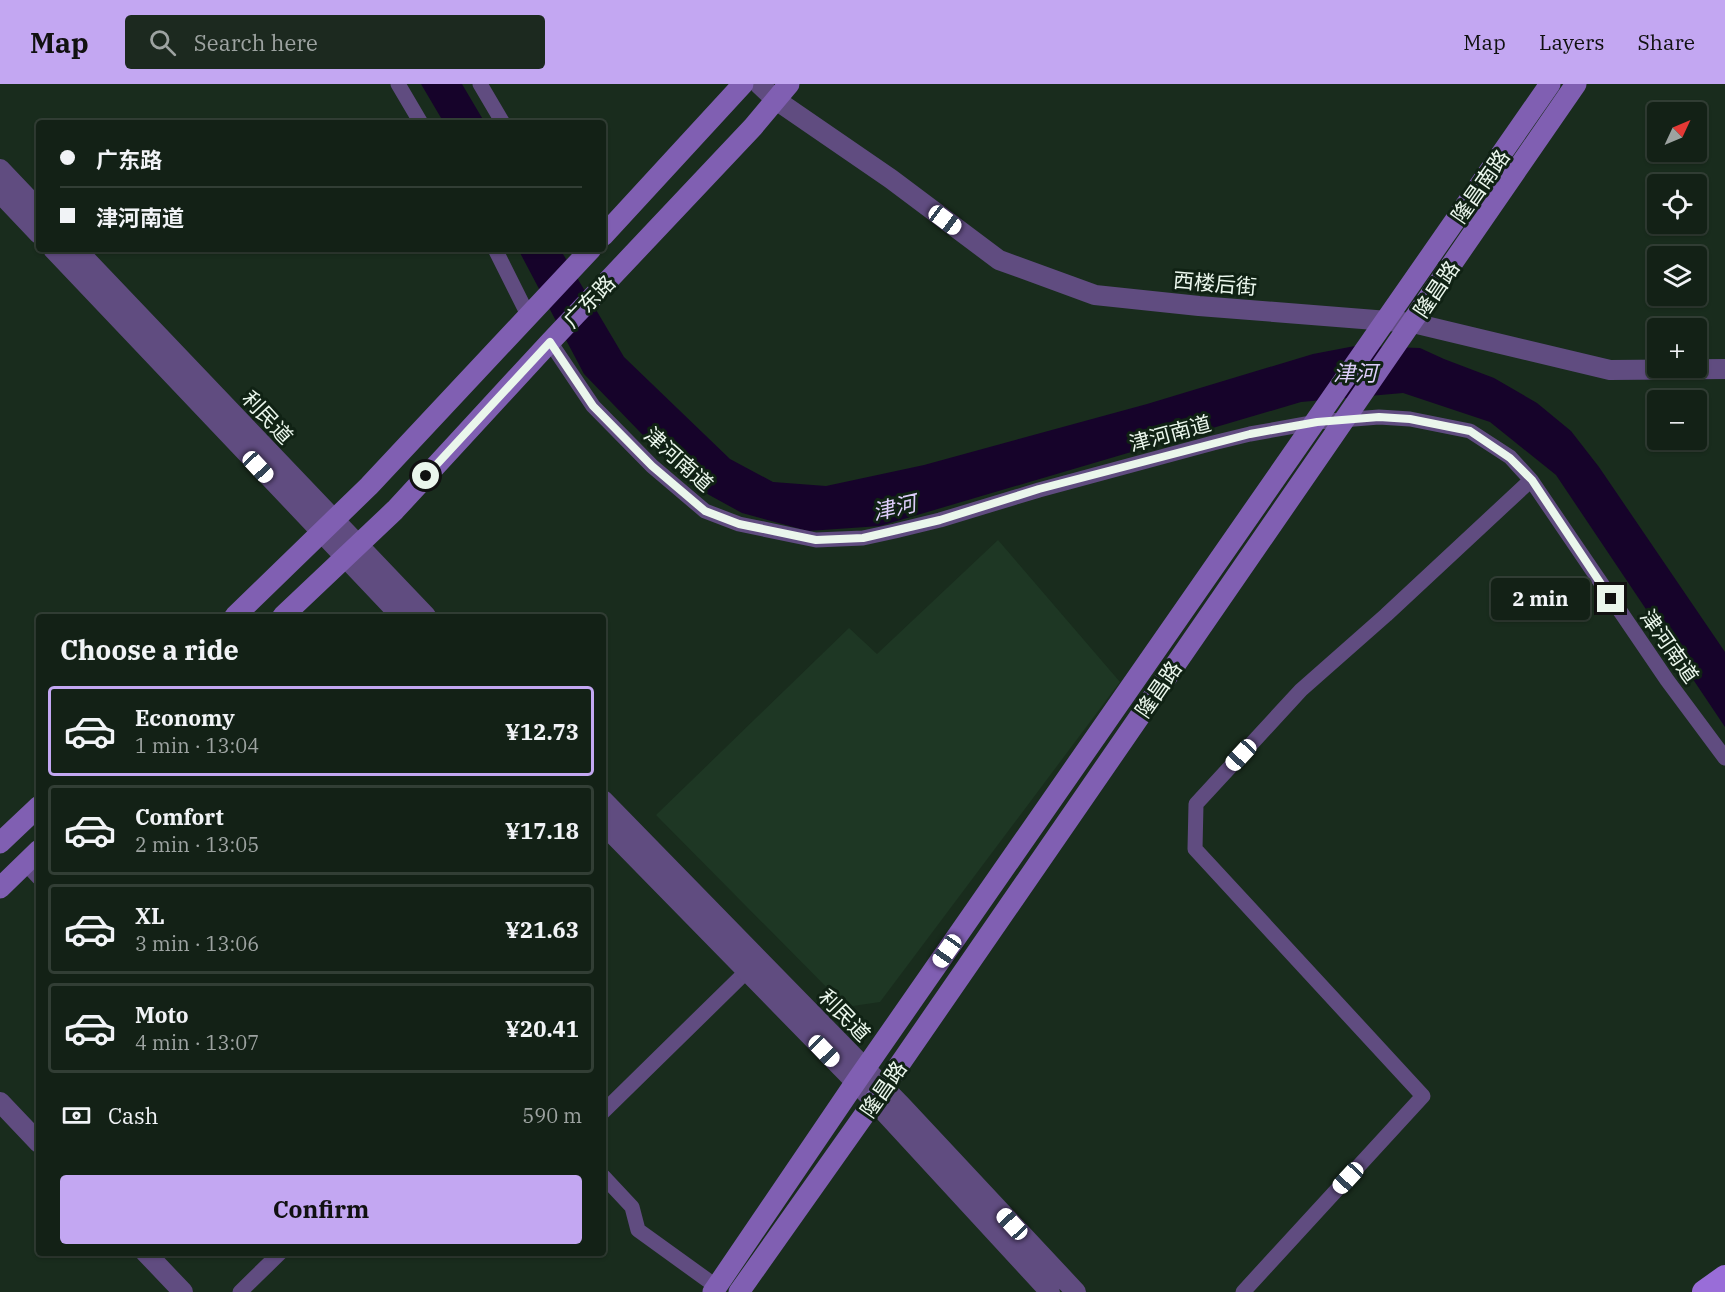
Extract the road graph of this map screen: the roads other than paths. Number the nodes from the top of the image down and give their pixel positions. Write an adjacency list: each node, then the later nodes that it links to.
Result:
1 (398, 84): 8 (street)
2 (480, 84): 9 (street)
3 (743, 84): 14 (main road)
4 (759, 84): 7 (street, 西楼后街)
5 (1550, 84): 20 (main road, 隆昌南路)
6 (1576, 84): 21 (main road, 隆昌路)
7 (783, 92): 20 (street, 西楼后街); 22 (main road, 广东路)
8 (419, 120)
9 (501, 120)
10 (0, 169): 12 (street)
11 (0, 193): 13 (street)
12 (36, 207)
13 (36, 231)
14 (606, 233)
15 (56, 252): 27 (street, 利民道)
16 (79, 252): 27 (street, 利民道)
17 (496, 252): 19 (street)
18 (584, 252): 19 (main road, 广东路)
19 (528, 315): 27 (main road, 广东路)
20 (1383, 326): 21 (street, 西楼后街); 24 (main road, 隆昌南路)
21 (1409, 329): 23 (street, 西楼后街); 25 (main road, 隆昌路)
22 (550, 342): 24 (street, 津河南道); 28 (main road, 广东路)
23 (1725, 369)
24 (1322, 414): 25 (street, 津河南道); 41 (main road, 隆昌路)
25 (1348, 415): 26 (street, 津河南道); 42 (main road, 隆昌路)
26 (1532, 480): 33 (street, 津河南道); 56 (street)
27 (328, 527): 28 (street, 利民道); 29 (main road, 广东路)
28 (351, 552): 30 (main road, 广东路); 31 (street, 利民道); 32 (street, 利民道)
29 (237, 614)
30 (286, 614)
31 (399, 614)
32 (424, 614)
33 (1725, 758)
34 (606, 803): 40 (street, 利民道)
35 (36, 809): 37 (main road)
36 (606, 827): 40 (street, 利民道)
37 (0, 843)
38 (34, 864): 39 (main road)
39 (0, 888)
40 (753, 966): 41 (street, 利民道); 44 (street)
41 (860, 1076): 42 (street, 利民道); 50 (main road, 隆昌路)
42 (879, 1094): 53 (main road, 隆昌路); 54 (street, 利民道); 55 (street, 利民道)
43 (0, 1102): 45 (street)
44 (606, 1109)
45 (36, 1140)
46 (606, 1179): 50 (street)
47 (149, 1256): 51 (street)
48 (277, 1256): 52 (street)
49 (1725, 1277): 57 (main road)
50 (715, 1289)
51 (183, 1292)
52 (240, 1292)
53 (739, 1292)
54 (1050, 1292)
55 (1076, 1292)
56 (1244, 1292)
57 (1704, 1292)

